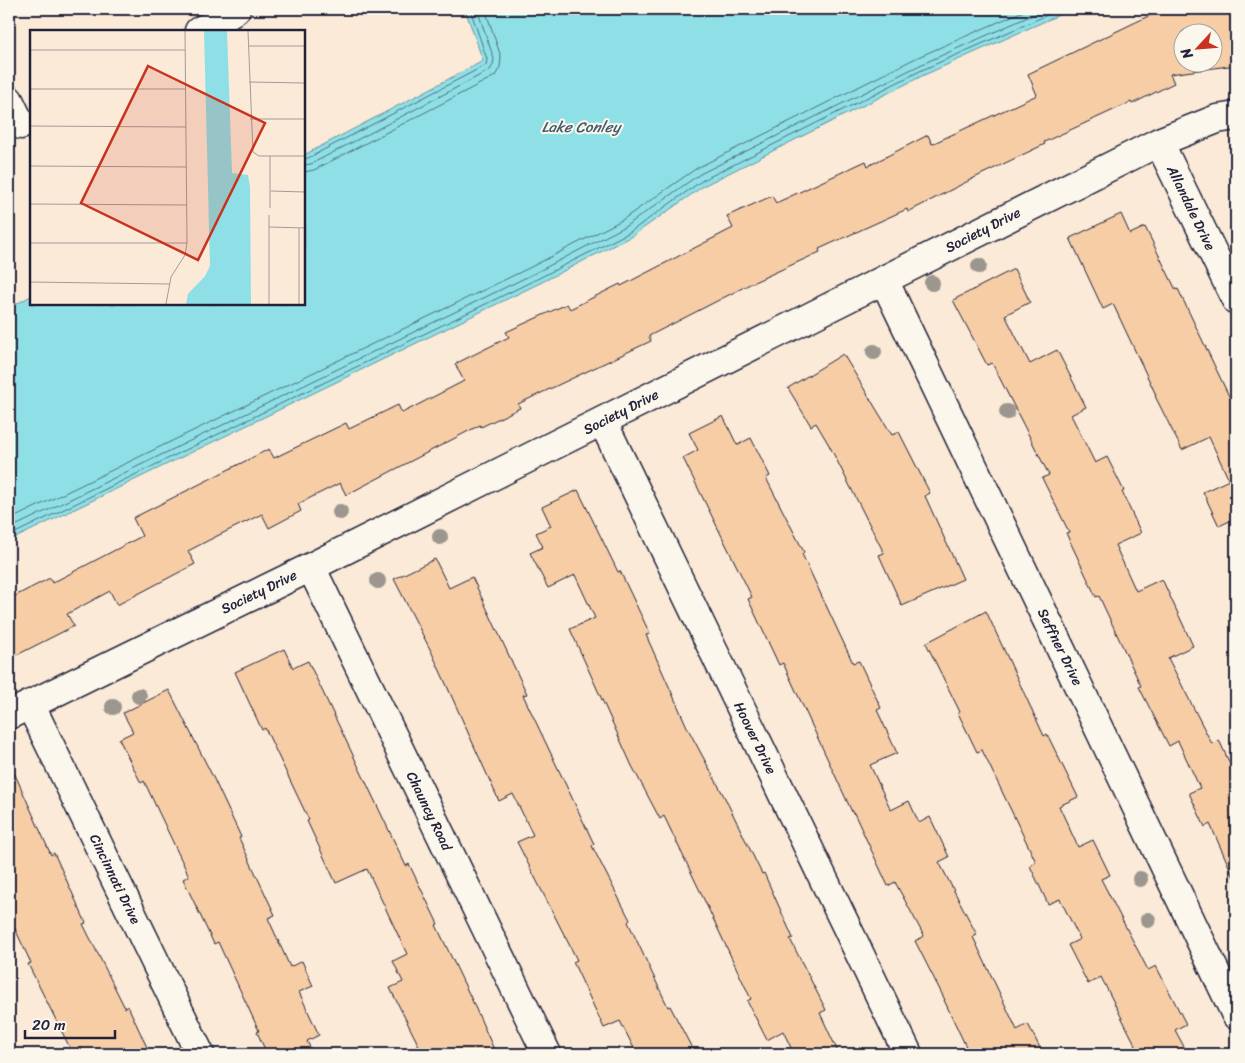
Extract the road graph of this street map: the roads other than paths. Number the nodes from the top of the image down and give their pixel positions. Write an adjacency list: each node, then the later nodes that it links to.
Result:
1 (236, 9): 2 (street)
2 (201, 30)
3 (9, 100): 5 (street)
4 (1236, 116): 6 (street, Society Drive)
5 (20, 125)
6 (1159, 142): 7 (street, Society Drive); 8 (street, Allandale Drive)
7 (884, 280): 9 (street, Society Drive); 12 (street, Seffner Drive)
8 (1236, 300)
9 (603, 422): 10 (street, Society Drive); 15 (street, Hoover Drive)
10 (311, 567): 11 (street, Society Drive); 14 (street, Chauncy Road)
11 (19, 710): 13 (street, Cincinnati Drive)
12 (1236, 1015)
13 (200, 1054)
14 (546, 1054)
15 (908, 1054)

